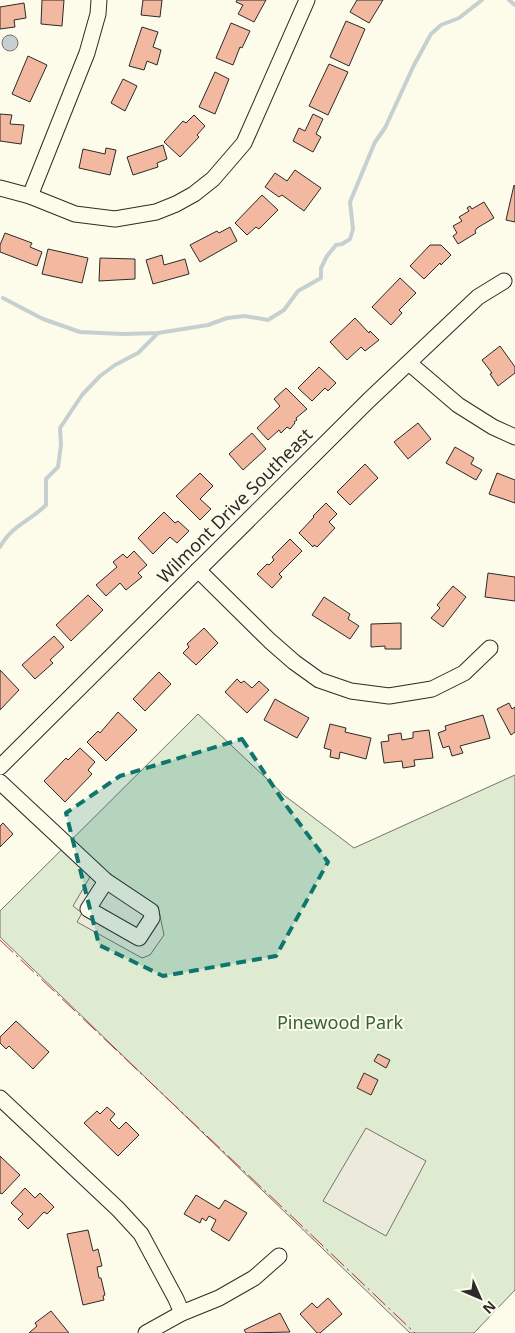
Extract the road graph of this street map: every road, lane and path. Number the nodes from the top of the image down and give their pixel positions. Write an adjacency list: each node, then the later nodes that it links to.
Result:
1 (99, 0): 4 (street)
2 (307, 0): 4 (street)
3 (0, 188): 4 (street)
4 (30, 196)
5 (504, 281): 6 (street, Wilmont Drive Southeast)
6 (409, 363): 7 (street); 8 (street, Wilmont Drive Southeast)
7 (515, 437)
8 (198, 570): 9 (street); 10 (street, Wilmont Drive Southeast)
9 (490, 648)
10 (0, 767)
11 (0, 782): 12 (street)
12 (106, 881)
13 (0, 1098): 15 (street)
14 (279, 1256): 15 (street)
15 (182, 1313): 16 (street)
16 (146, 1333)

